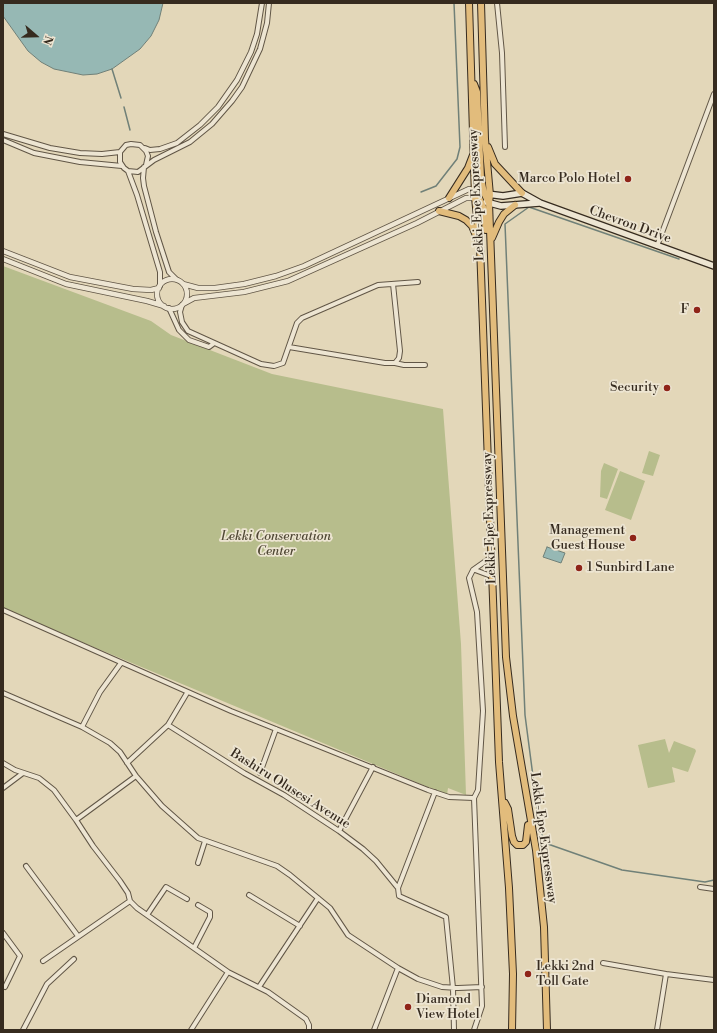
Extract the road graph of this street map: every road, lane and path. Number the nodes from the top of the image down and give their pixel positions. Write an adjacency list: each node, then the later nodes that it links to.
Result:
1 (262, 3): 11 (street)
2 (269, 3): 16 (street)
3 (469, 3): 6 (highway, Lekki-Epe Expressway)
4 (481, 3): 9 (highway, Lekki-Epe Expressway)
5 (497, 3): 12 (street)
6 (472, 77): 13 (highway, Lekki-Epe Expressway); 20 (highway)
7 (714, 96): 30 (street)
8 (3, 134): 14 (street)
9 (485, 139): 19 (highway); 20 (highway, Lekki-Epe Expressway)
10 (3, 140): 15 (street)
11 (143, 147): 14 (street); 16 (street)
12 (506, 147)
13 (474, 150): 18 (highway, Lekki-Epe Expressway); 21 (highway)
14 (120, 152): 15 (street)
15 (122, 166): 17 (street)
16 (145, 166): 17 (street); 34 (street)
17 (128, 171): 38 (street)
18 (475, 190): 20 (main road); 21 (street); 22 (highway, Lekki-Epe Expressway); 23 (highway)
19 (522, 193): 20 (main road); 25 (main road, Chevron Drive)
20 (487, 194): 24 (highway, Lekki-Epe Expressway)
21 (449, 198): 36 (street)
22 (475, 198): 23 (main road, Chevron Drive); 27 (street); 29 (highway, Lekki-Epe Expressway)
23 (481, 202): 24 (main road, Chevron Drive); 39 (highway)
24 (489, 203): 26 (main road, Chevron Drive); 28 (highway, Lekki-Epe Expressway)
25 (540, 203): 26 (main road, Chevron Drive); 30 (main road, Chevron Drive)
26 (515, 205): 28 (highway)
27 (439, 211): 29 (highway); 40 (street)
28 (491, 242): 39 (highway, Lekki-Epe Expressway)
29 (480, 246): 46 (highway, Lekki-Epe Expressway)
30 (657, 246): 33 (main road, Chevron Drive)
31 (3, 251): 38 (street)
32 (3, 259): 41 (street)
33 (714, 266)
34 (176, 280): 36 (street); 38 (street)
35 (418, 282): 37 (street)
36 (183, 284): 40 (street)
37 (393, 284): 43 (street); 44 (street)
38 (159, 287): 41 (street)
39 (492, 287): 66 (highway, Lekki-Epe Expressway)
40 (182, 304): 41 (street); 42 (street)
41 (166, 307): 42 (street)
42 (213, 344): 43 (street)
43 (289, 347): 44 (street)
44 (395, 363): 45 (street)
45 (425, 365)
46 (490, 558): 47 (street); 48 (highway, Lekki-Epe Expressway)
47 (474, 570): 48 (street); 64 (street)
48 (491, 576): 65 (highway, Lekki-Epe Expressway)
49 (3, 610): 50 (street)
50 (121, 662): 52 (street); 54 (street)
51 (3, 693): 54 (street)
52 (187, 693): 53 (street); 55 (street)
53 (168, 725): 57 (street); 68 (street, Bashiru Olusesi Avenue)
54 (82, 727): 57 (street)
55 (276, 729): 58 (street); 60 (street)
56 (3, 763): 59 (street)
57 (127, 763): 61 (street)
58 (373, 768): 63 (street); 68 (street)
59 (23, 773): 62 (street); 67 (street)
60 (260, 773)
61 (136, 776): 67 (street); 69 (street)
62 (3, 788)
63 (434, 792): 64 (street); 73 (street)
64 (474, 798): 94 (street)
65 (503, 800): 66 (highway); 102 (highway, Lekki-Epe Expressway)
66 (528, 810): 103 (highway, Lekki-Epe Expressway)
67 (76, 820): 78 (street)
68 (339, 831): 73 (street, Bashiru Olusesi Avenue)
69 (205, 840): 70 (street); 76 (street)
70 (198, 863)
71 (26, 866): 83 (street)
72 (700, 887): 74 (street)
73 (398, 888): 95 (street, Bashiru Olusesi Avenue)
74 (714, 889)
75 (250, 895): 81 (street)
76 (318, 898): 81 (street); 88 (street)
77 (187, 899): 80 (street)
78 (130, 902): 80 (street); 83 (street)
79 (198, 905): 84 (street)
80 (147, 915): 84 (street)
81 (300, 926): 93 (street)
82 (3, 933): 92 (street)
83 (78, 936): 86 (street)
84 (194, 948): 89 (street)
85 (74, 960): 96 (street)
86 (43, 961)
87 (603, 963): 90 (street)
88 (398, 968): 95 (street); 99 (street)
89 (228, 972): 93 (street); 97 (street)
90 (666, 974): 91 (street); 104 (street)
91 (714, 980)
92 (5, 987)
93 (259, 987): 98 (street)
94 (482, 987): 95 (street); 101 (street)
95 (453, 988): 100 (street)
96 (22, 1030)
97 (191, 1030)
98 (309, 1030)
99 (374, 1030)
100 (454, 1030)
101 (474, 1030)
102 (512, 1030)
103 (547, 1030)
104 (657, 1030)

